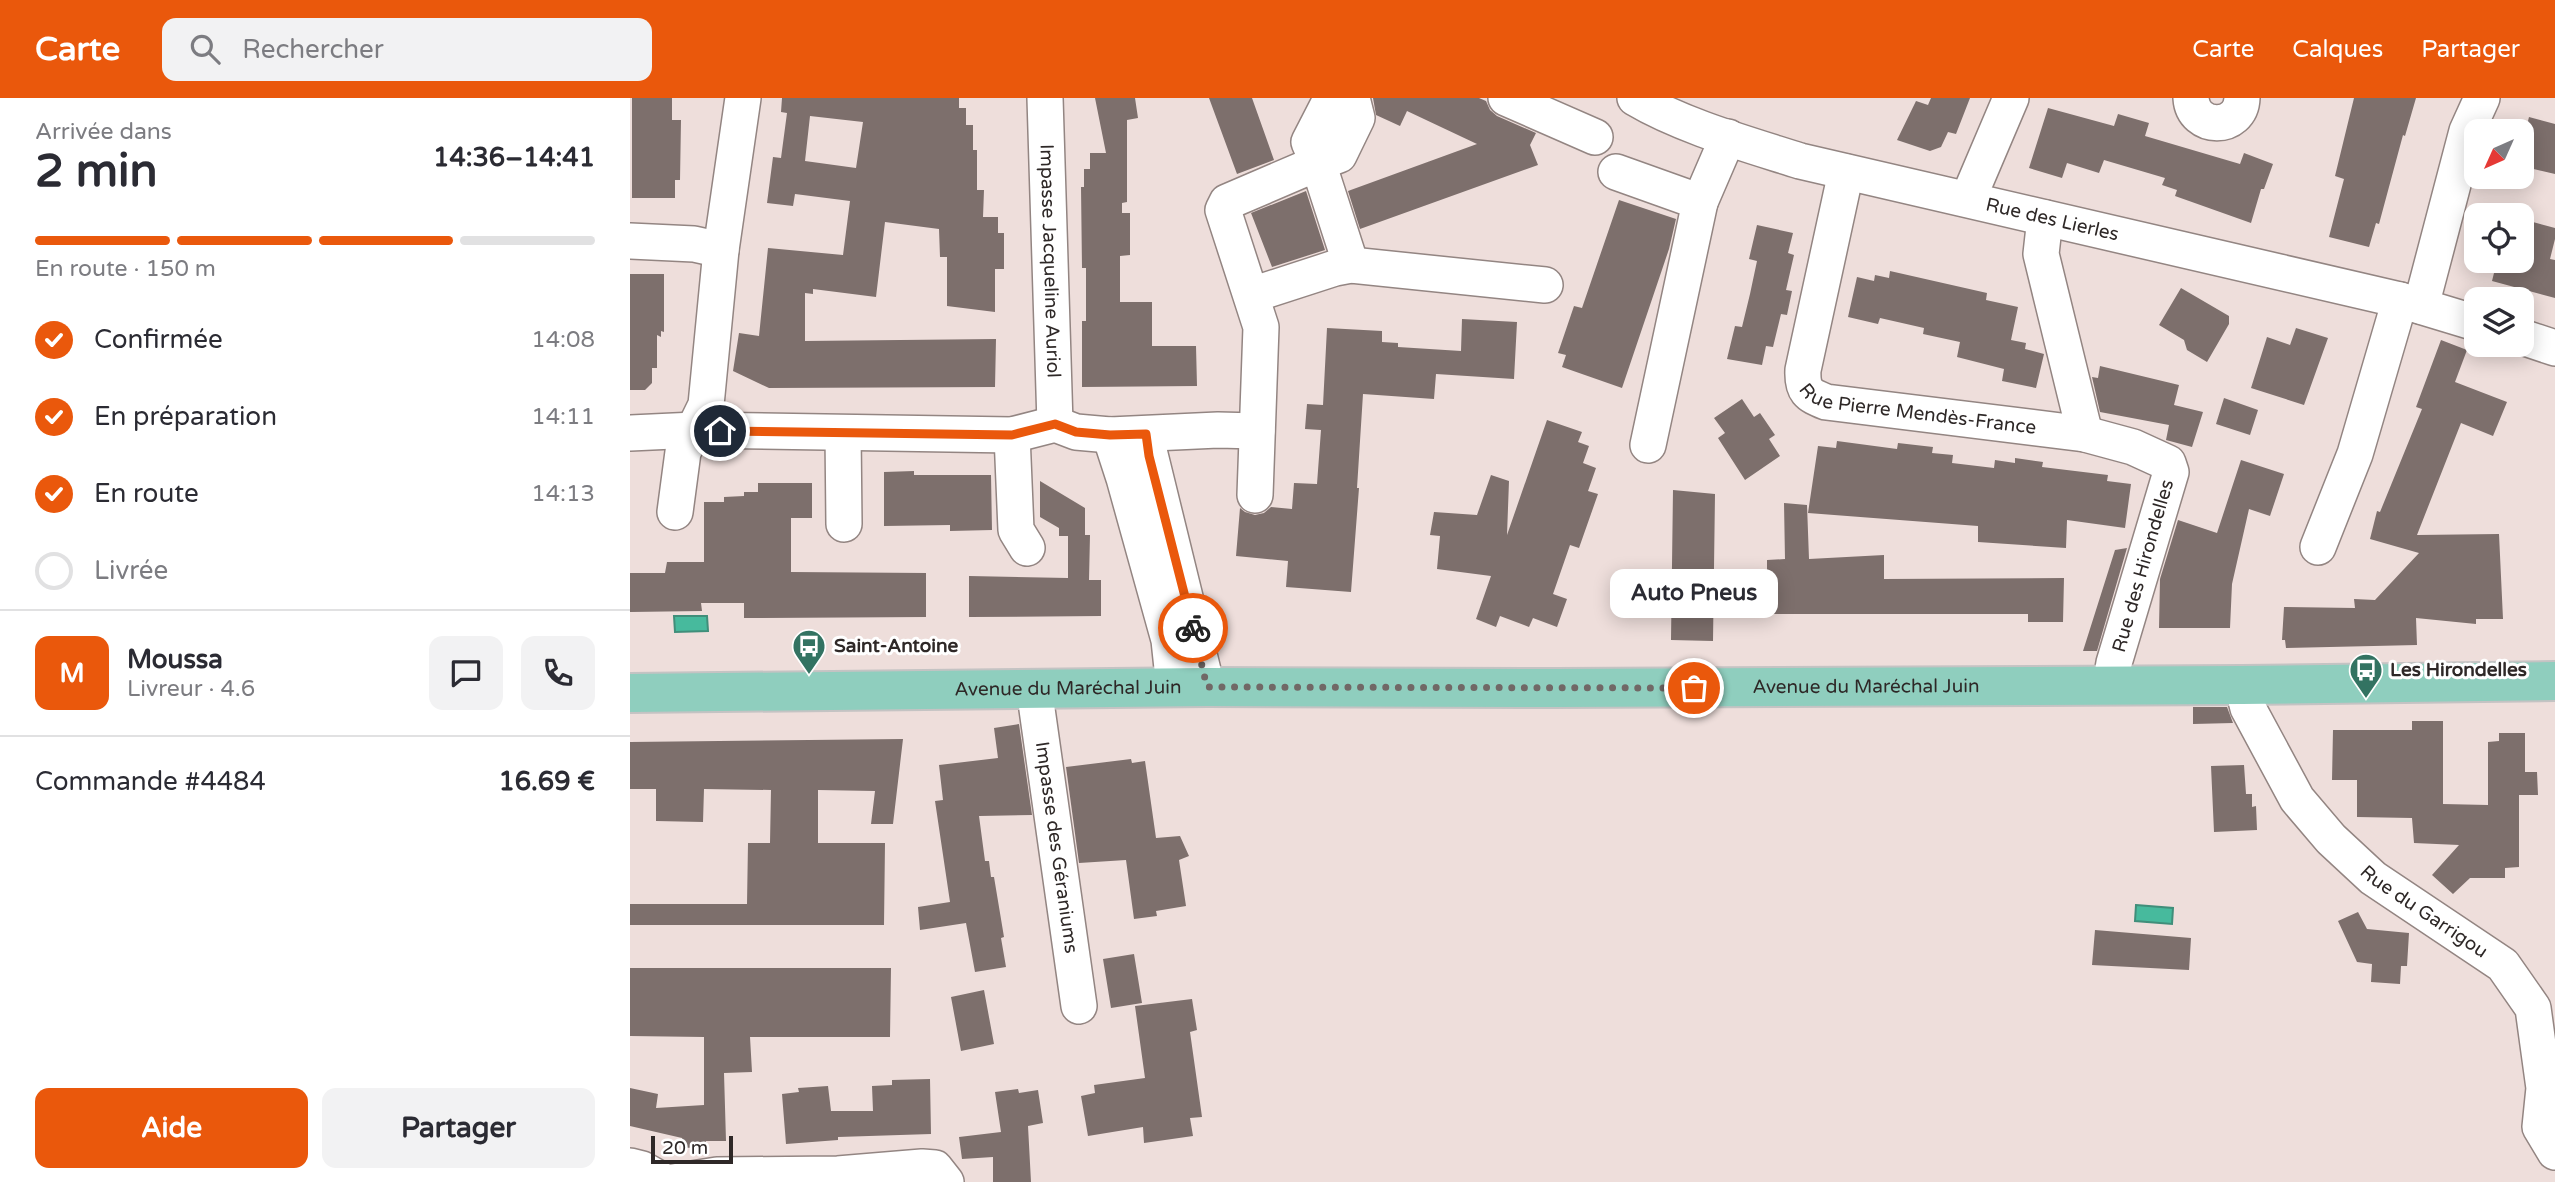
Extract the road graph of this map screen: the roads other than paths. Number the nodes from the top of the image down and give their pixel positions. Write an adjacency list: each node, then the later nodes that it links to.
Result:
1 (743, 98): 20 (street)
2 (1045, 98): 28 (street, Impasse Jacqueline Auriol)
3 (1342, 98): 13 (street)
4 (1352, 98): 13 (street)
5 (1506, 98): 11 (street)
6 (1634, 98): 12 (street, Rue des Lierles)
7 (2011, 98): 16 (street)
8 (2192, 98): 9 (street)
9 (2242, 98)
10 (2482, 98): 24 (street)
11 (1595, 137)
12 (1728, 137): 15 (street, Rue des Lierles); 17 (street)
13 (1318, 163): 21 (street); 23 (street)
14 (1616, 172): 17 (street)
15 (1846, 172): 16 (street, Rue des Lierles); 34 (street, Rue Pierre Mendès-France)
16 (1968, 199): 18 (street, Rue des Lierles)
17 (1700, 202): 37 (street)
18 (2045, 218): 24 (street, Rue des Lierles); 34 (street)
19 (630, 241): 20 (street)
20 (722, 250): 29 (street)
21 (1351, 265): 22 (street); 23 (street)
22 (1545, 285)
23 (1252, 295): 30 (street)
24 (2410, 303): 25 (street, Rue des Lierles); 41 (street)
25 (2464, 319)
26 (2534, 341): 27 (street)
27 (2555, 348)
28 (1055, 424): 35 (street); 36 (street)
29 (695, 430): 31 (street); 32 (street); 39 (street)
30 (1257, 431): 33 (street); 38 (street)
31 (630, 433)
32 (843, 433): 35 (street); 40 (street)
33 (1146, 434): 36 (street); 46 (street)
34 (2085, 434): 45 (street, Rue des Hirondelles)
35 (1012, 435): 42 (street)
36 (1110, 435): 46 (street)
37 (1648, 445)
38 (1255, 495)
39 (675, 512)
40 (844, 524)
41 (2318, 547)
42 (1027, 548)
43 (2555, 681): 44 (main road, Avenue du Maréchal Juin)
44 (2242, 685): 45 (main road, Avenue du Maréchal Juin); 50 (street, Rue du Garrigou)
45 (2110, 686): 46 (main road, Avenue du Maréchal Juin)
46 (1190, 687): 47 (main road, Avenue du Maréchal Juin)
47 (1034, 688): 48 (main road, Avenue du Maréchal Juin); 49 (street, Impasse des Géraniums)
48 (630, 693)
49 (1079, 1006)
50 (2555, 1152)
51 (630, 1166): 52 (street)
52 (665, 1182)
53 (673, 1182): 54 (street)
54 (946, 1182)

